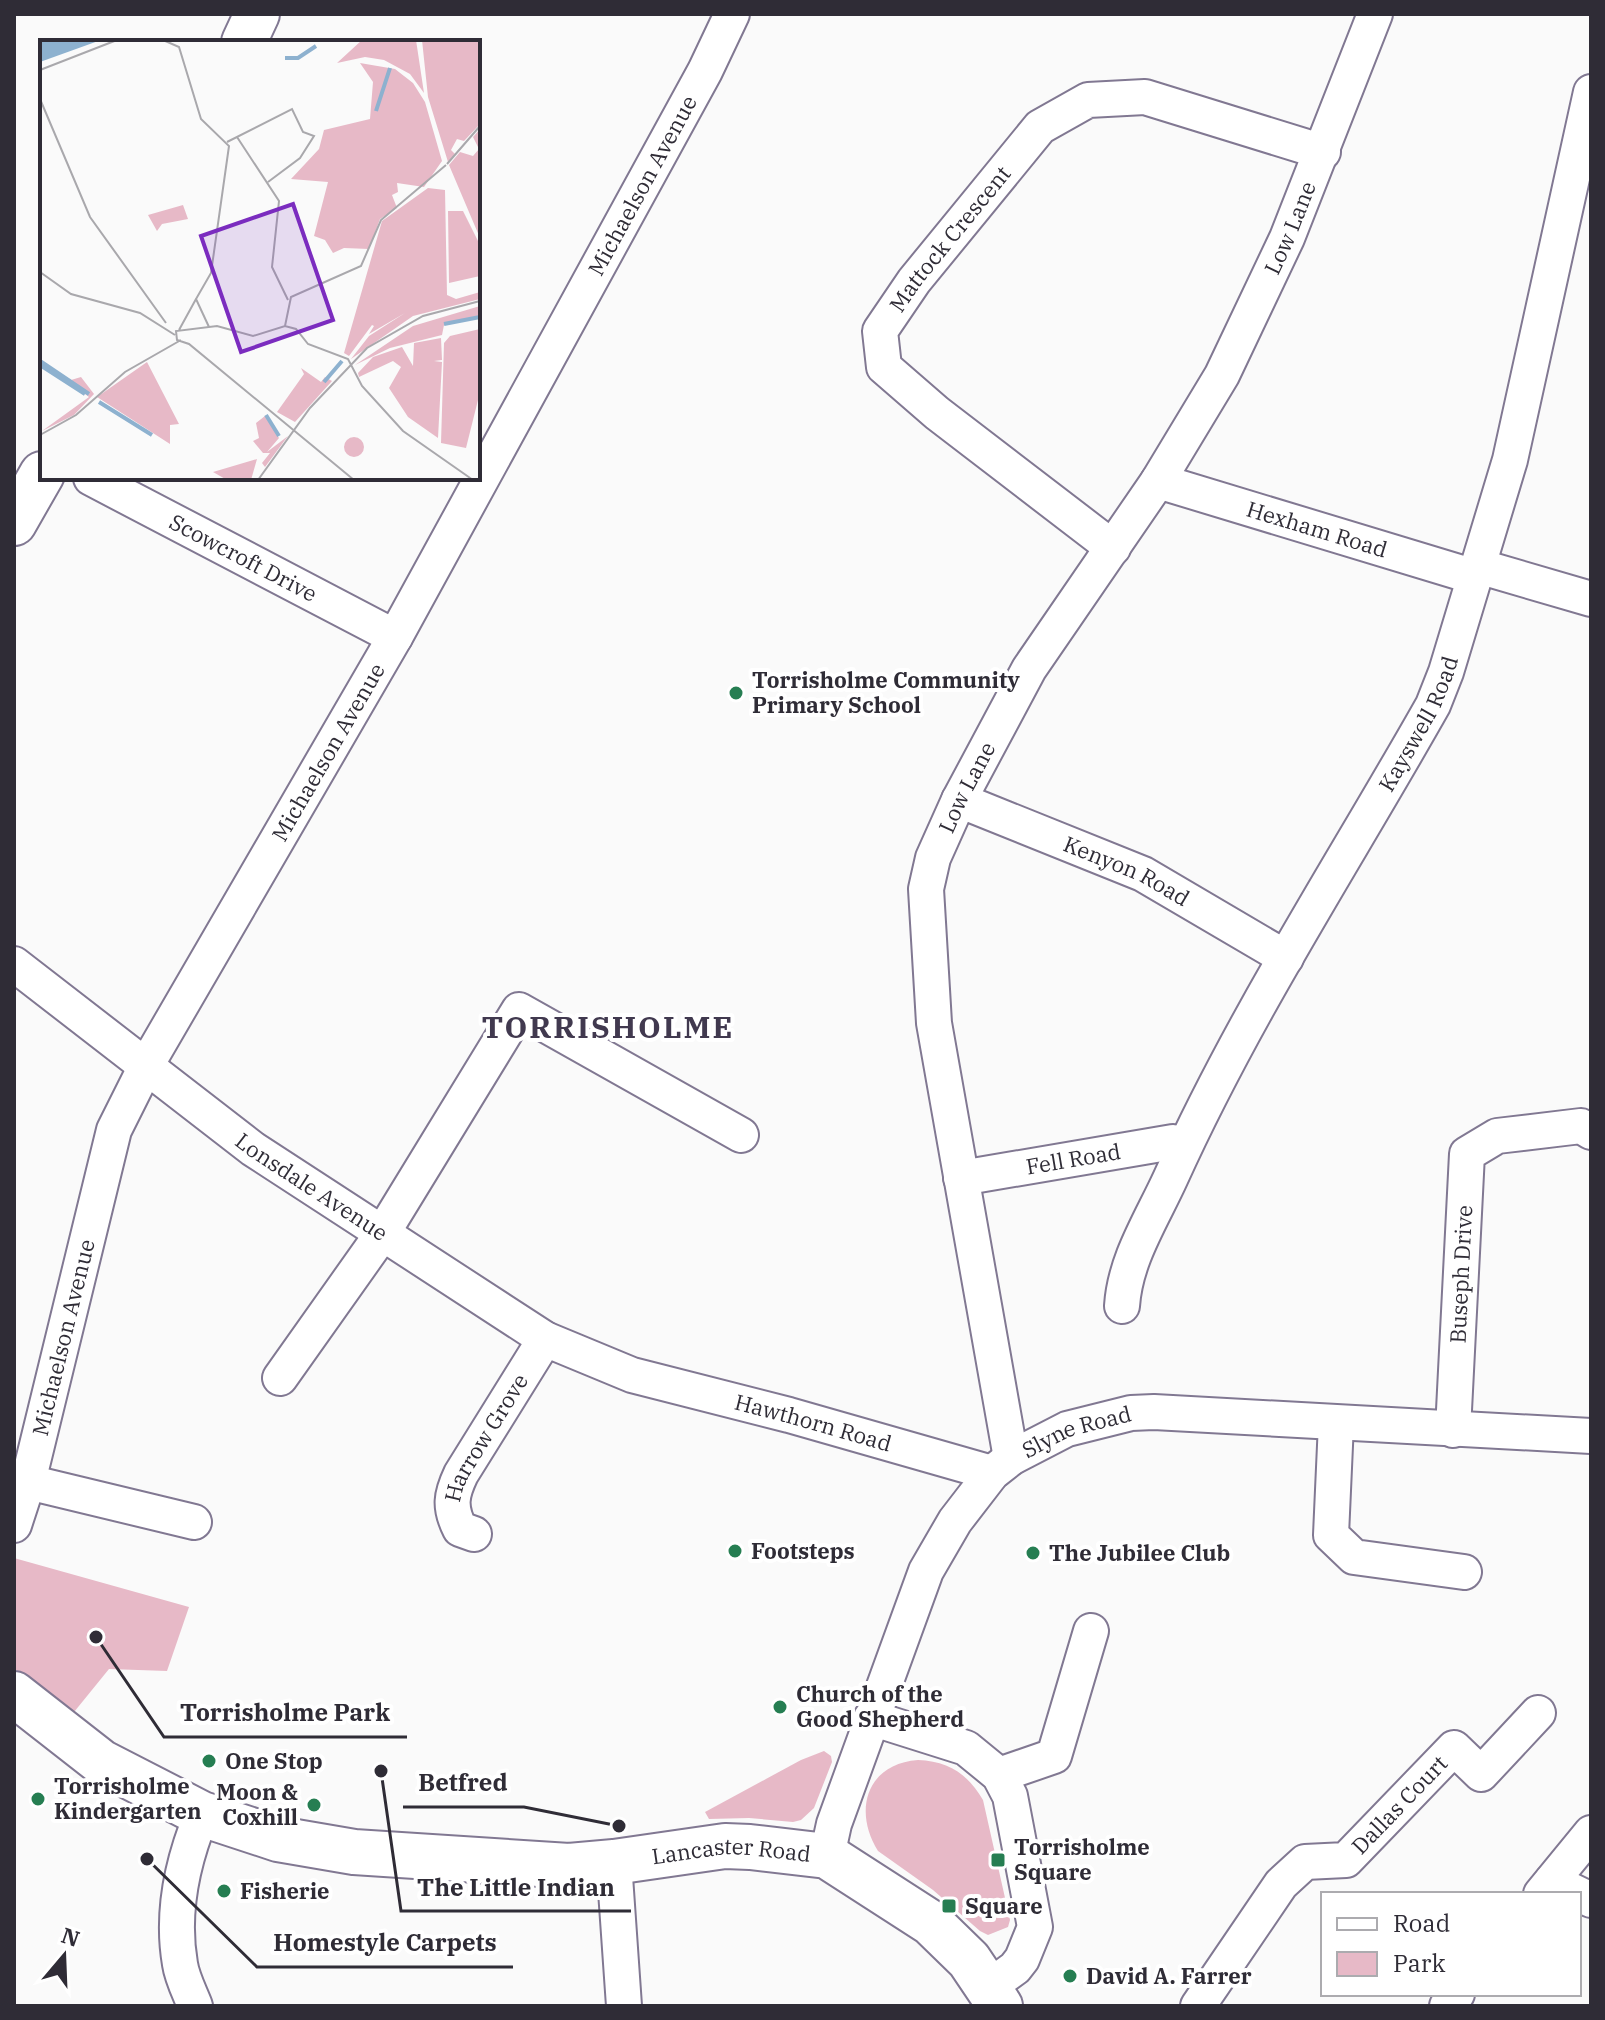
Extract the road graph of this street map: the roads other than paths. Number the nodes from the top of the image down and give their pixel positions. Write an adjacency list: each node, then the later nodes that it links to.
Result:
1 (257, 14): 4 (main road)
2 (732, 14): 14 (street, Michaelson Avenue)
3 (1375, 14): 6 (street, Low Lane)
4 (245, 40)
5 (1591, 92): 12 (street, Kayswell Road)
6 (1323, 152): 9 (street, Low Lane); 11 (street, Mattock Crescent)
7 (40, 478): 10 (main road)
8 (95, 480): 14 (street, Scowcroft Drive)
9 (1158, 481): 11 (street, Low Lane); 12 (street, Hexham Road)
10 (14, 523)
11 (1113, 548): 15 (street, Low Lane)
12 (1477, 571): 13 (street, Hexham Road); 16 (street, Kayswell Road)
13 (1591, 599)
14 (395, 637): 18 (street, Michaelson Avenue)
15 (959, 800): 16 (street, Kenyon Road); 22 (street, Low Lane)
16 (1286, 958): 21 (street, Kayswell Road)
17 (14, 964): 18 (street, Lonsdale Avenue)
18 (147, 1064): 23 (street, Lonsdale Avenue); 32 (street, Michaelson Avenue)
19 (1591, 1132): 29 (street, Buseph Drive)
20 (741, 1135): 23 (street)
21 (1184, 1147): 22 (street, Fell Road); 24 (street, Kayswell Road)
22 (961, 1178): 31 (street, Low Lane)
23 (382, 1234): 25 (street, Lonsdale Avenue); 27 (street)
24 (1122, 1306)
25 (545, 1339): 26 (street, Lonsdale Avenue); 35 (street, Harrow Grove)
26 (632, 1375): 31 (street, Hawthorn Road)
27 (280, 1378)
28 (1336, 1423): 29 (street, Slyne Road); 31 (street, Slyne Road); 36 (street)
29 (1453, 1430): 30 (street, Slyne Road)
30 (1591, 1436)
31 (1001, 1465): 40 (street, Slyne Road)
32 (28, 1482): 33 (street); 34 (street, Michaelson Avenue)
33 (194, 1522)
34 (14, 1525)
35 (474, 1534)
36 (1464, 1572)
37 (1091, 1631): 41 (street)
38 (14, 1694): 42 (main road, Lancaster Road)
39 (1538, 1713): 50 (street, Dallas Court)
40 (871, 1718): 41 (street); 44 (street, Slyne Road)
41 (999, 1775): 47 (street)
42 (202, 1814): 45 (main road, Lancaster Road); 48 (street)
43 (1591, 1833): 46 (street)
44 (827, 1856): 45 (main road, Lancaster Road); 47 (main road, Lancaster Road)
45 (614, 1862): 49 (street)
46 (1547, 1888)
47 (995, 1997)
48 (195, 2006)
49 (624, 2006)
50 (1198, 2006)

